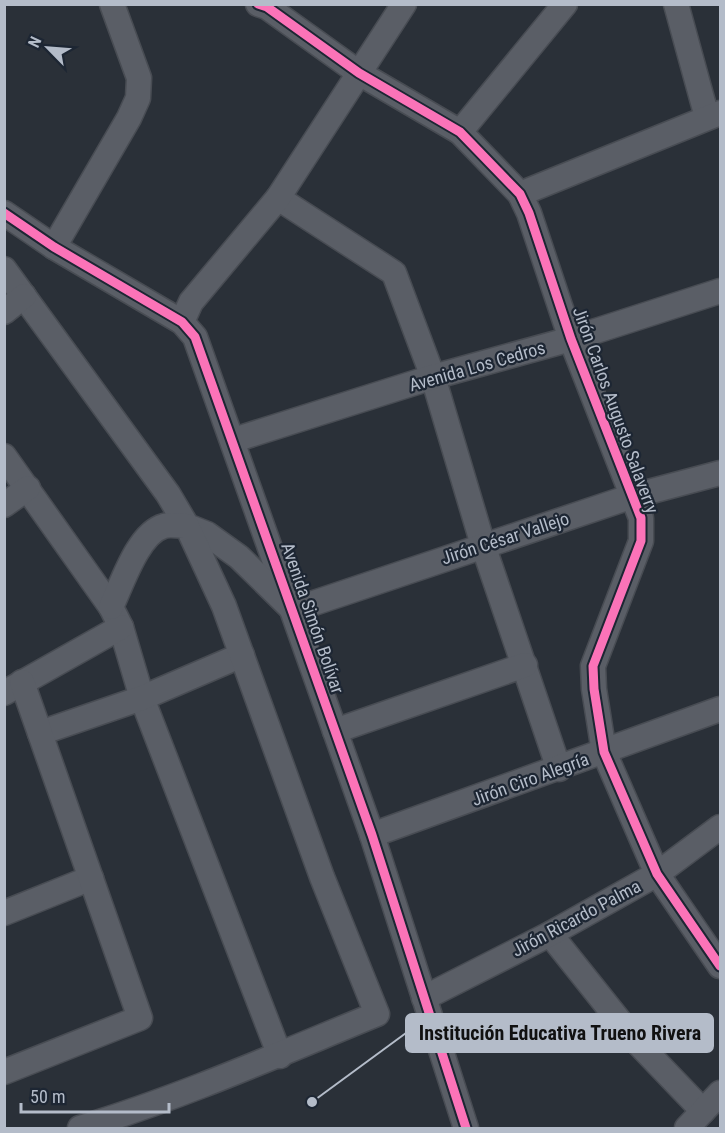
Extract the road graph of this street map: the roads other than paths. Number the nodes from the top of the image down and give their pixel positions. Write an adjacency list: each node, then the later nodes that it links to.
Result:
1 (112, 4): 12 (street)
2 (258, 4): 6 (street, Jirón Carlos Augusto Salaverry)
3 (404, 4): 6 (street)
4 (676, 4): 7 (street)
5 (563, 5): 8 (street)
6 (359, 73): 8 (street, Jirón Carlos Augusto Salaverry); 10 (street)
7 (714, 115): 9 (street)
8 (460, 132): 9 (street, Jirón Carlos Augusto Salaverry)
9 (520, 194): 18 (street, Jirón Carlos Augusto Salaverry)
10 (278, 198): 17 (street); 19 (street)
11 (4, 213): 12 (street, Avenida Simón Bolívar)
12 (54, 247): 17 (street, Avenida Simón Bolívar)
13 (4, 269): 15 (street)
14 (720, 291): 18 (street, Avenida Los Cedros)
15 (24, 296): 16 (street); 26 (street)
16 (4, 312)
17 (182, 322): 20 (street, Avenida Simón Bolívar)
18 (571, 339): 19 (street, Avenida Los Cedros); 24 (street, Jirón Carlos Augusto Salaverry)
19 (433, 376): 20 (street, Avenida Los Cedros); 27 (street)
20 (234, 440): 28 (street, Avenida Simón Bolívar)
21 (4, 456): 23 (street)
22 (720, 473): 24 (street, Jirón César Vallejo)
23 (28, 488): 25 (street); 29 (street)
24 (633, 496): 27 (street, Jirón César Vallejo); 37 (street, Jirón Carlos Augusto Salaverry)
25 (4, 505)
26 (187, 526): 28 (street); 29 (street); 30 (street)
27 (483, 545): 28 (street, Jirón César Vallejo); 31 (street)
28 (293, 610): 35 (street, Avenida Simón Bolívar)
29 (116, 617): 32 (street); 33 (street)
30 (242, 655): 33 (street); 47 (street)
31 (525, 666): 35 (street); 38 (street)
32 (13, 688): 36 (street)
33 (142, 698): 36 (street); 47 (street)
34 (720, 709): 37 (street, Jirón Ciro Alegría)
35 (335, 731): 40 (street, Avenida Simón Bolívar)
36 (40, 733): 42 (street)
37 (604, 752): 38 (street, Jirón Ciro Alegría); 41 (street, Jirón Carlos Augusto Salaverry)
38 (559, 769): 40 (street, Jirón Ciro Alegría)
39 (720, 827): 41 (street, Jirón Ricardo Palma)
40 (372, 835): 46 (street, Avenida Simón Bolívar)
41 (657, 874): 44 (street, Jirón Ricardo Palma); 45 (street, Jirón Carlos Augusto Salaverry)
42 (91, 878): 43 (street); 48 (street)
43 (4, 913)
44 (550, 934): 46 (street, Jirón Ricardo Palma); 50 (street)
45 (720, 966)
46 (424, 998): 53 (street, Avenida Simón Bolívar)
47 (279, 1056): 51 (street)
48 (4, 1072)
49 (720, 1093): 50 (street)
50 (703, 1111): 54 (street)
51 (134, 1120): 52 (street)
52 (80, 1128)
53 (466, 1128)
54 (687, 1128)

